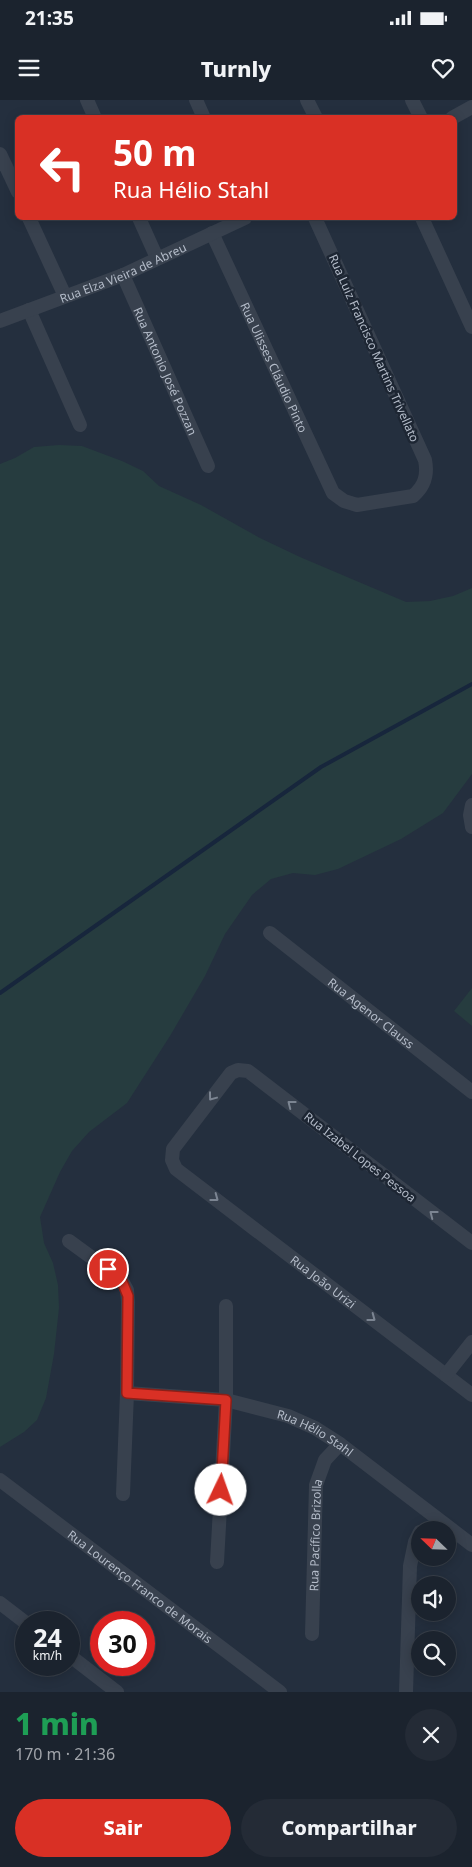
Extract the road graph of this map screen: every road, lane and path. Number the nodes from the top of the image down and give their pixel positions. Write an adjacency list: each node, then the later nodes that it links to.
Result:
1 (87, 100): 6 (street)
2 (196, 100): 7 (street)
3 (307, 100): 8 (street)
4 (412, 100): 9 (street)
5 (472, 107): 10 (street)
6 (94, 115)
7 (203, 115)
8 (314, 115)
9 (420, 115)
10 (457, 115)
11 (0, 154): 12 (street)
12 (15, 186)
13 (30, 220): 21 (street)
14 (140, 220): 19 (street)
15 (241, 220): 18 (street, Rua Elza Vieira de Abreu)
16 (316, 220): 27 (street, Rua Luiz Francisco Martins Trivellato)
17 (423, 220): 24 (street)
18 (212, 233): 19 (street, Rua Elza Vieira de Abreu); 27 (street, Rua Ulisses Cláudio Pinto)
19 (157, 258): 20 (street, Rua Elza Vieira de Abreu)
20 (122, 275): 21 (street, Rua Elza Vieira de Abreu); 26 (street, Rua Antonio José Pozzan)
21 (65, 296): 22 (street, Rua Elza Vieira de Abreu)
22 (29, 310): 23 (street, Rua Elza Vieira de Abreu); 25 (street)
23 (0, 321)
24 (472, 327)
25 (80, 425)
26 (208, 466)
27 (338, 498)
28 (270, 933): 29 (street, Rua Agenor Clauss)
29 (472, 1092)
30 (176, 1169): 32 (street, Rua Izabel Lopes Pessoa, one-way to 30); 35 (street, Rua João Urizi, one-way to 35)
31 (69, 1241): 36 (street)
32 (472, 1243)
33 (226, 1306): 38 (street)
34 (472, 1342): 35 (street)
35 (446, 1375): 37 (street, Rua João Urizi)
36 (127, 1393): 38 (street, Rua Hélio Stahl); 41 (street)
37 (472, 1395)
38 (226, 1400): 39 (street, Rua Hélio Stahl); 46 (street)
39 (340, 1444): 42 (street, Rua Hélio Stahl); 49 (street, Rua Pacífico Brizolla)
40 (0, 1480): 52 (street, Rua Lourenço Franco de Morais)
41 (123, 1494)
42 (435, 1517): 43 (street); 44 (street, Rua Hélio Stahl)
43 (431, 1521)
44 (472, 1545)
45 (411, 1561): 53 (street)
46 (217, 1562)
47 (0, 1603): 48 (street)
48 (15, 1615)
49 (312, 1634)
50 (80, 1663): 51 (street)
51 (117, 1692)
52 (280, 1692)
53 (406, 1692)

